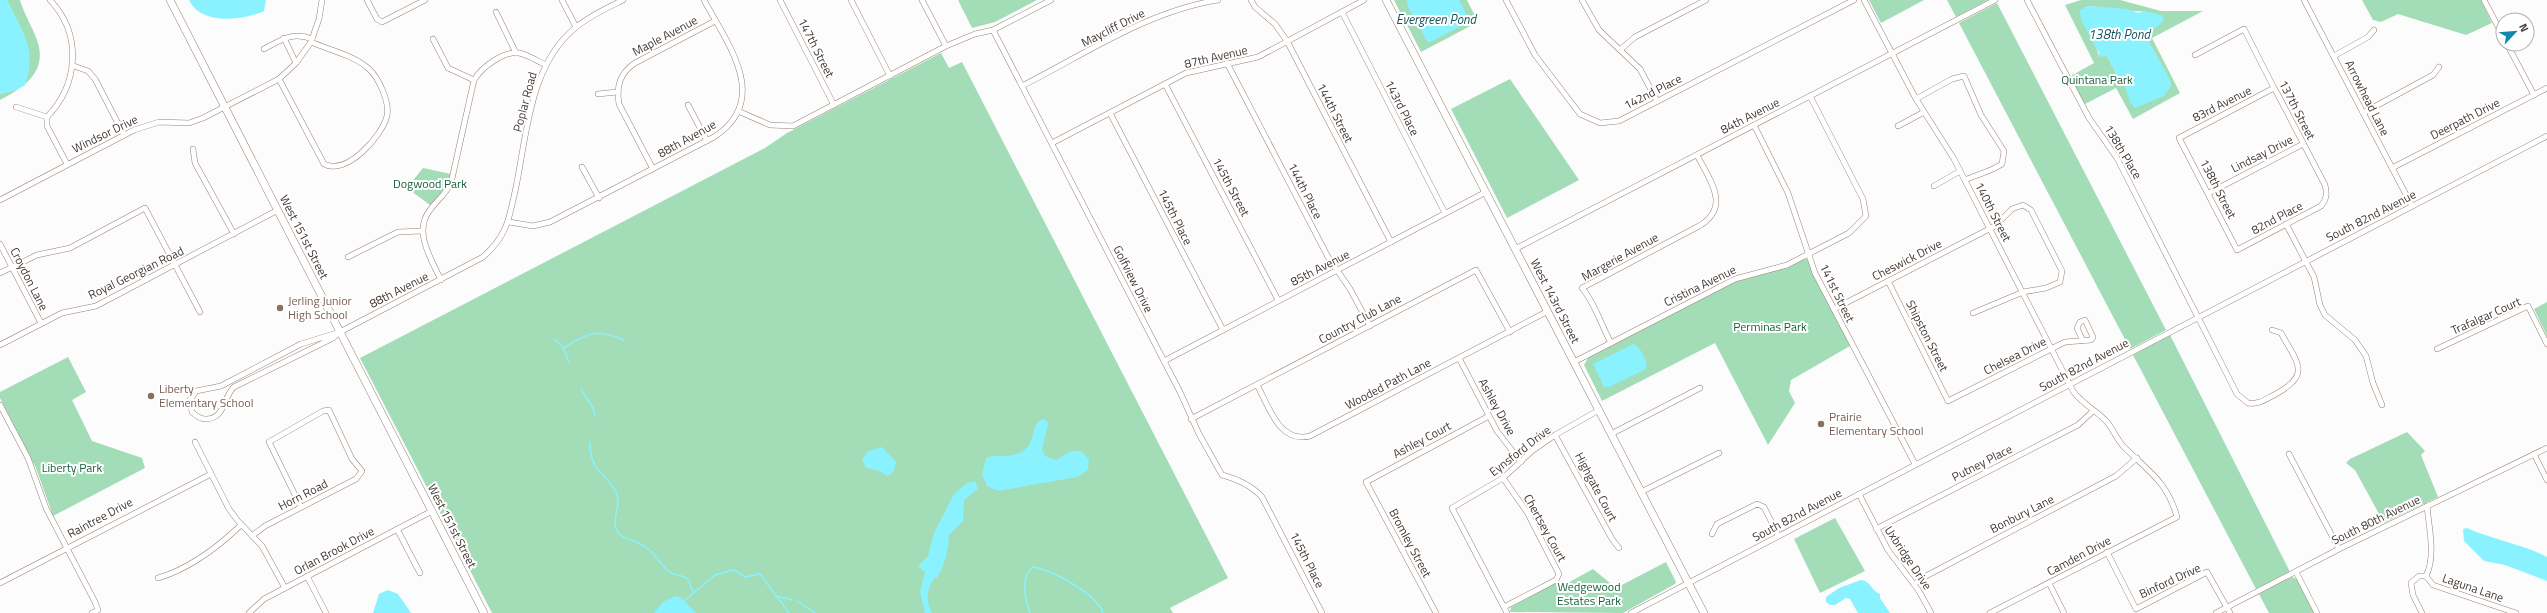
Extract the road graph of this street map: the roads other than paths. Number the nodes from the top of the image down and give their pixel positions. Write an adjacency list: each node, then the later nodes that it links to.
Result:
1 (50, 0): 48 (street)
2 (170, 0): 66 (main road, West 151st Street)
3 (322, 0): 35 (street)
4 (367, 0): 5 (street)
5 (425, 0)
6 (562, 0): 30 (street)
7 (623, 0): 30 (street, Poplar Road)
8 (704, 0): 28 (street)
9 (780, 0): 64 (street, 147th Street)
10 (851, 0): 50 (street)
11 (922, 0): 37 (street)
12 (1051, 0): 31 (street)
13 (1218, 0): 54 (street, Maycliff Drive)
14 (1251, 0): 36 (street, 144th Street)
15 (1364, 0): 27 (street, 87th Avenue)
16 (1386, 0): 89 (main road, West 143rd Street)
17 (1506, 0): 62 (street, 142nd Place)
18 (1582, 0): 39 (street)
19 (1706, 0): 39 (street)
20 (1854, 0): 62 (street, 142nd Place)
21 (1864, 0): 42 (street, 140th Street)
22 (1995, 0): 42 (street, 84th Avenue)
23 (2027, 0): 121 (street, 138th Place)
24 (2304, 0): 44 (street, Arrowhead Lane)
25 (2484, 0): 29 (street)
26 (496, 12): 41 (street)
27 (1342, 12): 36 (street, 87th Avenue); 96 (street, 143rd Place)
28 (715, 21): 57 (street, Maple Avenue); 67 (street)
29 (2495, 21)
30 (576, 27): 47 (street, Poplar Road)
31 (993, 30): 37 (street); 54 (street, Golfview Drive)
32 (2374, 30): 44 (street)
33 (284, 38): 35 (street); 38 (street); 45 (street)
34 (433, 39): 52 (street)
35 (312, 40): 45 (street); 51 (street)
36 (1287, 41): 46 (street, 87th Avenue); 102 (street, 144th Street)
37 (946, 46): 50 (street)
38 (264, 49)
39 (1620, 50): 62 (street)
40 (2511, 52): 59 (street)
41 (516, 53): 47 (street); 52 (street)
42 (1892, 54): 60 (street, 84th Avenue); 61 (street, 140th Street)
43 (2195, 54): 55 (street, 137th Street)
44 (2334, 56): 70 (street, Arrowhead Lane)
45 (296, 63): 51 (street)
46 (1227, 63): 53 (street, 87th Avenue); 111 (street, 144th Place)
47 (546, 65): 97 (street, Poplar Road)
48 (74, 66): 71 (street); 74 (street)
49 (2439, 67): 70 (street)
50 (890, 76): 64 (street)
51 (279, 79): 66 (street, Windsor Drive)
52 (474, 80): 100 (street)
53 (1165, 84): 69 (street, 87th Avenue); 116 (street, 145th Street)
54 (1022, 86): 78 (street, Golfview Drive)
55 (2274, 88): 75 (street, 83rd Avenue); 79 (street, 137th Street)
56 (2547, 88): 59 (street, Deerpath Drive)
57 (617, 92): 58 (street); 85 (street)
58 (598, 94)
59 (2534, 95): 84 (street, Deerpath Drive)
60 (1810, 96): 72 (street, 84th Avenue); 106 (street, Cristina Avenue)
61 (1916, 98): 68 (street, 140th Street); 87 (street)
62 (1657, 101)
63 (688, 105): 77 (street)
64 (834, 105): 67 (street)
65 (16, 107): 71 (street)
66 (226, 108): 74 (street, Windsor Drive); 95 (main road, West 151st Street)
67 (738, 111): 77 (street, 88th Avenue)
68 (1924, 112): 73 (street); 86 (street, 140th Street)
69 (1110, 113): 78 (street, 87th Avenue); 124 (street, 145th Place)
70 (2363, 113): 84 (street, Arrowhead Lane)
71 (47, 117): 82 (street)
72 (1754, 125): 81 (street, 84th Avenue); 106 (street, 141st Street)
73 (1898, 126)
74 (124, 135): 82 (street, Windsor Drive)
75 (2179, 138): 90 (street, 138th Street)
76 (2546, 138): 94 (street, South 82nd Avenue)
77 (707, 141): 85 (street, 88th Avenue)
78 (1052, 143): 135 (street, Golfview Drive)
79 (2303, 144): 90 (street, Lindsay Drive); 93 (street, 137th Street)
80 (193, 149): 101 (street)
81 (1697, 155): 104 (street, 84th Avenue); 129 (street, Margerie Avenue)
82 (67, 164): 92 (street, Windsor Drive)
83 (582, 166): 91 (street)
84 (2392, 168): 94 (street, Arrowhead Lane)
85 (653, 169): 91 (street, 88th Avenue)
86 (1960, 171): 87 (street, 140th Street); 88 (street)
87 (1965, 180): 99 (street, 140th Street)
88 (1934, 186)
89 (1486, 192): 96 (street, 85th Avenue); 104 (main road, West 143rd Street)
90 (2209, 193): 105 (street, 138th Street)
91 (599, 198): 97 (street, 88th Avenue)
92 (0, 200)
93 (2325, 201): 98 (street, 82nd Place)
94 (2412, 206): 108 (street, South 82nd Avenue)
95 (278, 210): 101 (street, Royal Georgian Road); 126 (main road, West 151st Street)
96 (1445, 213): 102 (street, 85th Avenue)
97 (509, 222): 113 (street, 88th Avenue)
98 (2286, 224): 105 (street, 82nd Place); 108 (street)
99 (1990, 228): 114 (street, Cheswick Drive); 115 (street, 140th Street); 115 (street, Cheswick Drive)
100 (422, 231): 107 (street); 113 (street)
101 (234, 234): 109 (street, Royal Georgian Road)
102 (1391, 242): 111 (street, 85th Avenue)
103 (0, 244): 110 (street, Croydon Lane)
104 (1515, 249): 119 (main road, West 143rd Street)
105 (2237, 250)
106 (1809, 254): 117 (street, 141st Street); 129 (street, Cristina Avenue)
107 (348, 257)
108 (2305, 262): 121 (street, South 82nd Avenue); 142 (street)
109 (175, 266): 110 (street); 118 (street); 122 (street, Royal Georgian Road)
110 (12, 267): 112 (street); 122 (street, Croydon Lane)
111 (1338, 270): 116 (street, 85th Avenue); 123 (street, 144th Place)
112 (0, 273)
113 (441, 280): 126 (street, 88th Avenue)
114 (1888, 281): 117 (street, Cheswick Drive); 140 (street, Shipston Street)
115 (2023, 292): 120 (street); 132 (street, 140th Street)
116 (1278, 300): 124 (street, 85th Avenue)
117 (1834, 309): 157 (street, 141st Street)
118 (200, 312)
119 (1548, 312): 127 (street, Wooded Path Lane); 136 (main road, West 143rd Street)
120 (1973, 313)
121 (2198, 317): 125 (street, 138th Place); 138 (street, South 82nd Avenue)
122 (41, 323): 131 (street, Royal Georgian Road)
123 (1370, 326): 127 (street, Country Club Lane); 137 (street, Country Club Lane)
124 (1223, 330): 135 (street, 85th Avenue)
125 (2272, 330)
126 (340, 332): 126 (street, 88th Avenue); 166 (main road, West 151st Street)
127 (1510, 332): 134 (street, Wooded Path Lane)
128 (2083, 341): 128 (street, Chelsea Drive); 132 (street, Chelsea Drive)
129 (1611, 343): 136 (street, Cristina Avenue)
130 (2547, 344): 133 (street, Trafalgar Court)
131 (0, 345)
132 (2052, 348): 138 (street, 140th Street); 140 (street, Chelsea Drive)
133 (2436, 349)
134 (1459, 358): 137 (street, Wooded Path Lane); 146 (street, Ashley Drive)
135 (1164, 360): 147 (street, Golfview Drive)
136 (1574, 362): 143 (main road, West 143rd Street)
137 (1257, 384): 147 (street, Country Club Lane)
138 (2070, 384): 144 (street); 157 (street, South 82nd Avenue)
139 (1700, 388): 148 (street)
140 (1948, 401)
141 (0, 405): 145 (street)
142 (2382, 405)
143 (1599, 410): 148 (main road, West 143rd Street); 149 (street, Eynsford Drive)
144 (2093, 411): 155 (street); 170 (street, Putney Place)
145 (2, 415): 174 (street)
146 (1489, 416): 156 (street, Ashley Drive); 161 (street, Ashley Court)
147 (1191, 419): 167 (street, Golfview Drive)
148 (1611, 434): 162 (main road, West 143rd Street)
149 (1555, 435): 156 (street, Eynsford Drive); 175 (street, Highgate Court)
150 (195, 442): 158 (street)
151 (2547, 448): 154 (street, South 80th Avenue)
152 (1719, 453): 162 (street)
153 (2289, 454): 176 (street)
154 (2534, 454): 160 (street); 164 (street, South 80th Avenue)
155 (2137, 458): 177 (street, Camden Drive); 186 (street, Bonbury Lane)
156 (1521, 462): 159 (street, Eynsford Drive)
157 (1914, 464): 163 (street, South 82nd Avenue)
158 (211, 474): 168 (street); 174 (street, Raintree Drive)
159 (1503, 478): 189 (street, Eynsford Drive); 189 (street, Chertsey Court)
160 (2547, 480)
161 (1366, 482): 195 (street, Bromley Street)
162 (1641, 492): 183 (main road, West 143rd Street)
163 (1859, 494): 170 (street, Uxbridge Drive); 172 (street, South 82nd Avenue)
164 (2427, 506): 176 (street, South 80th Avenue); 181 (street, Laguna Lane)
165 (301, 507): 165 (street, Horn Road); 173 (street, Horn Road)
166 (432, 511): 169 (street, Orlan Brook Drive); 193 (main road, West 151st Street)
167 (1273, 517): 194 (street, 145th Place)
168 (241, 525): 173 (street); 182 (street)
169 (397, 529): 179 (street); 180 (street, Orlan Brook Drive)
170 (1876, 529): 186 (street, Uxbridge Drive)
171 (1712, 534): 172 (street)
172 (1778, 535): 183 (street, South 82nd Avenue)
173 (252, 536): 187 (street)
174 (66, 548): 184 (street, Raintree Drive); 190 (street)
175 (1619, 548)
176 (2339, 549): 178 (street, South 80th Avenue)
177 (2107, 552): 185 (street, Camden Drive); 188 (street, Binford Drive)
178 (2296, 572): 188 (street, South 80th Avenue); 204 (street)
179 (420, 573)
180 (307, 576): 187 (street, Orlan Brook Drive); 192 (street)
181 (2426, 576): 205 (street); 206 (street, Laguna Lane)
182 (158, 578)
183 (1688, 582): 197 (street, South 82nd Avenue); 198 (main road, West 143rd Street)
184 (0, 583)
185 (2049, 583): 200 (street, Camden Drive); 201 (street)
186 (1914, 584): 199 (street, Uxbridge Drive)
187 (285, 588): 191 (street, Orlan Brook Drive)
188 (2227, 607): 202 (street, South 80th Avenue); 203 (street, Binford Drive)
189 (1504, 608): 196 (street, Eynsford Drive)
190 (92, 613)
191 (249, 613)
192 (326, 613)
193 (484, 613)
194 (1322, 613)
195 (1436, 613)
196 (1507, 613)
197 (1631, 613)
198 (1704, 613)
199 (1931, 613)
200 (1990, 613)
201 (2064, 613)
202 (2216, 613)
203 (2230, 613)
204 (2317, 613)
205 (2422, 613)
206 (2516, 613)

